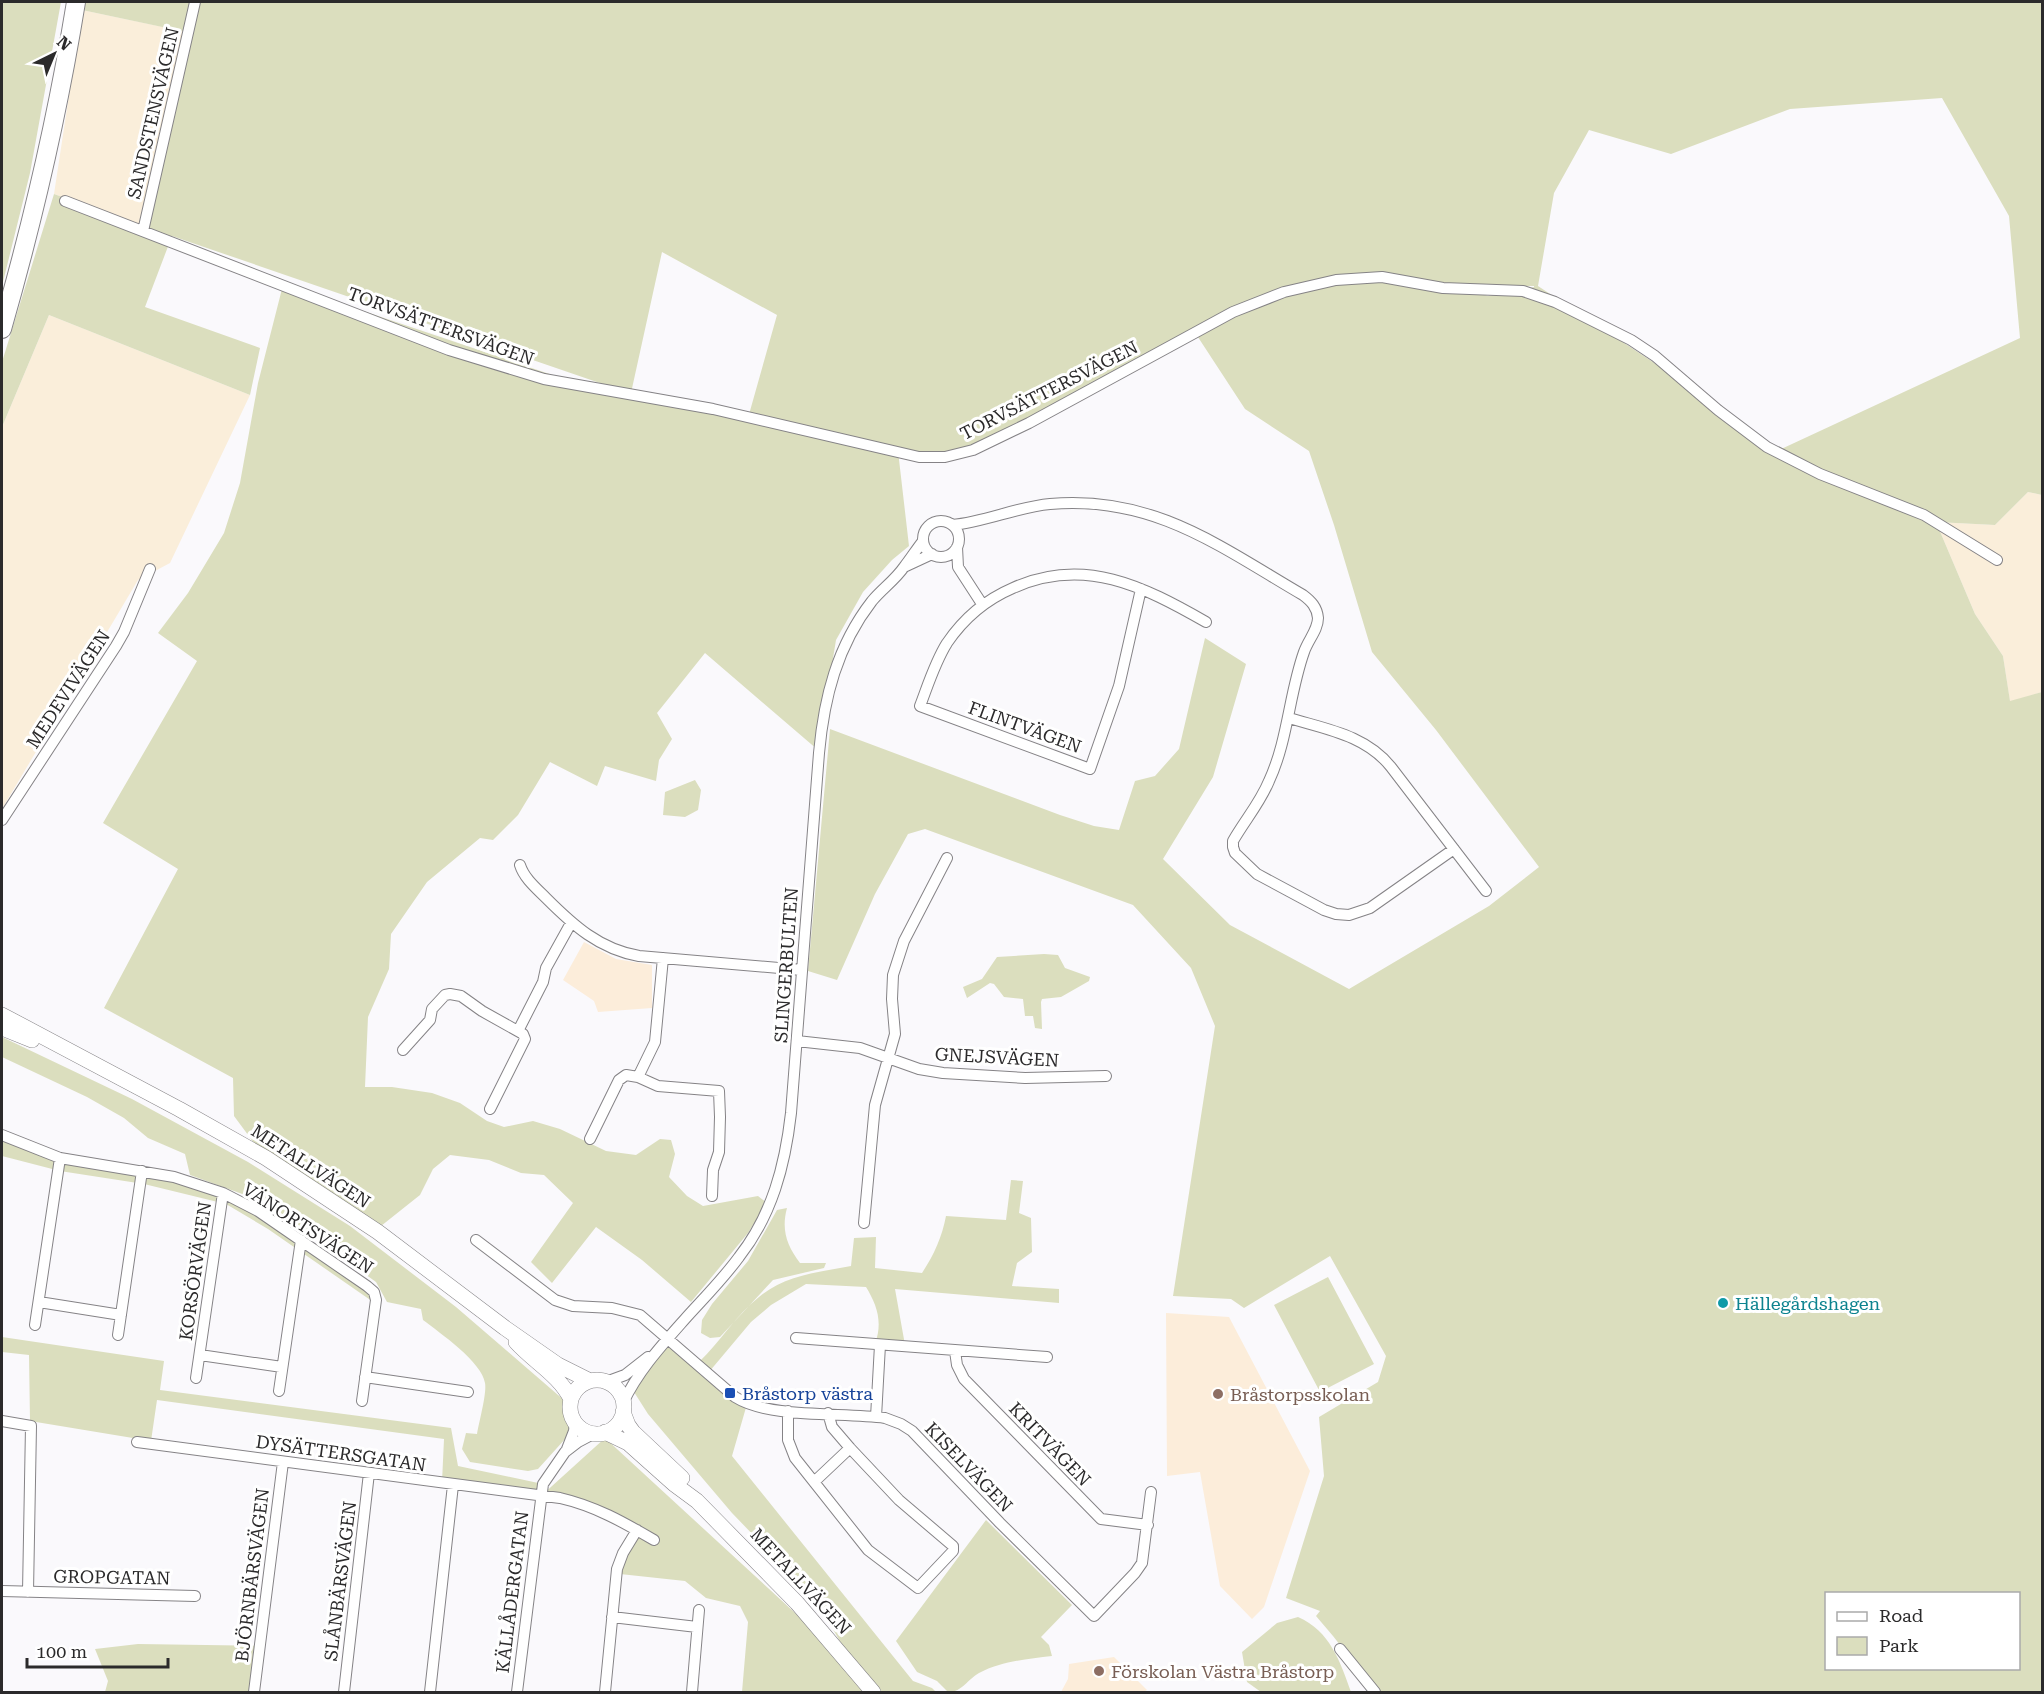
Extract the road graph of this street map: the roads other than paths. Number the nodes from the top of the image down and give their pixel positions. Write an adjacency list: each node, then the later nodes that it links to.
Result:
1 (67, 2): 6 (highway)
2 (76, 2): 7 (highway)
3 (195, 2): 5 (street, SANDSTENSVÄGEN)
4 (65, 201): 5 (street, TORVSÄTTERSVÄGEN)
5 (143, 231): 13 (street, TORVSÄTTERSVÄGEN)
6 (2, 305)
7 (2, 329)
8 (978, 522): 9 (street); 11 (street); 20 (street)
9 (952, 525): 10 (street); 11 (street)
10 (923, 541): 12 (street); 14 (street, SLINGERBULTEN)
11 (958, 543): 12 (street); 15 (street)
12 (937, 556): 14 (street, SLINGERBULTEN); 15 (street)
13 (1997, 560)
14 (904, 567): 28 (street, SLINGERBULTEN)
15 (958, 567): 18 (street)
16 (150, 570): 21 (street, MEDEVIVÄGEN)
17 (1141, 589): 18 (street, FLINTVÄGEN); 18 (street, FLINTVÄGEN); 19 (street, FLINTVÄGEN)
18 (982, 604)
19 (1206, 622)
20 (1289, 718): 22 (street); 22 (street)
21 (2, 820)
22 (1454, 849): 25 (street)
23 (947, 858): 34 (street)
24 (520, 865): 26 (street)
25 (1486, 891)
26 (571, 923): 27 (street); 31 (street)
27 (663, 958): 28 (street); 37 (street)
28 (802, 970): 32 (street, SLINGERBULTEN)
29 (2, 1015): 35 (main road, METALLVÄGEN)
30 (2, 1028): 35 (main road, METALLVÄGEN)
31 (518, 1031): 33 (street); 38 (street)
32 (797, 1041): 34 (street, GNEJSVÄGEN); 53 (street, SLINGERBULTEN)
33 (403, 1050)
34 (889, 1057): 36 (street, GNEJSVÄGEN); 45 (street)
35 (83, 1059): 51 (main road, METALLVÄGEN)
36 (1106, 1076)
37 (638, 1077): 40 (street); 44 (street)
38 (490, 1109)
39 (2, 1135): 41 (street, VÄNORTSVÄGEN)
40 (590, 1139)
41 (60, 1158): 42 (street, VÄNORTSVÄGEN); 48 (street)
42 (141, 1171): 43 (street, VÄNORTSVÄGEN); 49 (street)
43 (223, 1193): 46 (street, VÄNORTSVÄGEN); 58 (street, KORSÖRVÄGEN)
44 (712, 1196)
45 (864, 1223)
46 (301, 1240): 60 (street); 61 (street, VÄNORTSVÄGEN)
47 (476, 1240): 53 (street, KISELVÄGEN)
48 (39, 1302): 49 (street); 50 (street)
49 (121, 1315): 52 (street)
50 (35, 1325)
51 (505, 1328): 63 (main road, METALLVÄGEN); 67 (main road, METALLVÄGEN)
52 (118, 1335)
53 (668, 1338): 56 (street, SLINGERBULTEN); 70 (street, KISELVÄGEN)
54 (796, 1338): 55 (street)
55 (880, 1345): 57 (street); 72 (street)
56 (660, 1348): 64 (street, SLINGERBULTEN); 69 (street, SLINGERBULTEN)
57 (955, 1351): 59 (street); 86 (street, KRITVÄGEN)
58 (200, 1354): 60 (street, KORSÖRVÄGEN); 62 (street, KORSÖRVÄGEN)
59 (1047, 1357)
60 (282, 1366): 65 (street)
61 (365, 1377): 66 (street); 68 (street, VÄNORTSVÄGEN)
62 (196, 1378)
63 (590, 1381): 64 (main road, METALLVÄGEN); 67 (main road)
64 (606, 1382): 69 (main road, METALLVÄGEN)
65 (279, 1390)
66 (468, 1392)
67 (571, 1399): 74 (main road, METALLVÄGEN)
68 (362, 1401)
69 (623, 1408): 75 (main road); 85 (main road, METALLVÄGEN)
70 (788, 1411): 71 (street, KISELVÄGEN); 81 (street)
71 (828, 1413): 72 (street, KISELVÄGEN); 77 (street)
72 (876, 1417): 86 (street, KISELVÄGEN)
73 (2, 1421): 90 (street)
74 (575, 1422): 75 (main road, METALLVÄGEN); 78 (street)
75 (600, 1433): 78 (street); 85 (main road, METALLVÄGEN)
76 (137, 1442): 79 (street, DYSÄTTERSGATAN)
77 (850, 1448): 81 (street); 81 (street)
78 (565, 1452): 84 (street)
79 (282, 1462): 80 (street, DYSÄTTERSGATAN); 96 (street, BJÖRNBÄRSVÄGEN)
80 (369, 1473): 82 (street, DYSÄTTERSGATAN); 97 (street, SLÅNBÄRSVÄGEN)
81 (814, 1482)
82 (453, 1485): 84 (street, DYSÄTTERSGATAN); 98 (street)
83 (1151, 1492): 86 (street)
84 (540, 1496): 87 (street, DYSÄTTERSGATAN); 99 (street, KÄLLÅDERGATAN)
85 (697, 1501): 102 (main road, METALLVÄGEN)
86 (1148, 1524)
87 (637, 1530): 88 (street, DYSÄTTERSGATAN); 93 (street)
88 (654, 1540)
89 (2, 1591): 90 (street, GROPGATAN)
90 (28, 1592): 91 (street, GROPGATAN)
91 (195, 1596)
92 (699, 1610): 94 (street)
93 (612, 1617): 94 (street); 100 (street)
94 (697, 1628): 101 (street)
95 (1340, 1649): 103 (street)
96 (254, 1692)
97 (344, 1692)
98 (430, 1692)
99 (517, 1692)
100 (605, 1692)
101 (692, 1692)
102 (873, 1692)
103 (1375, 1692)

